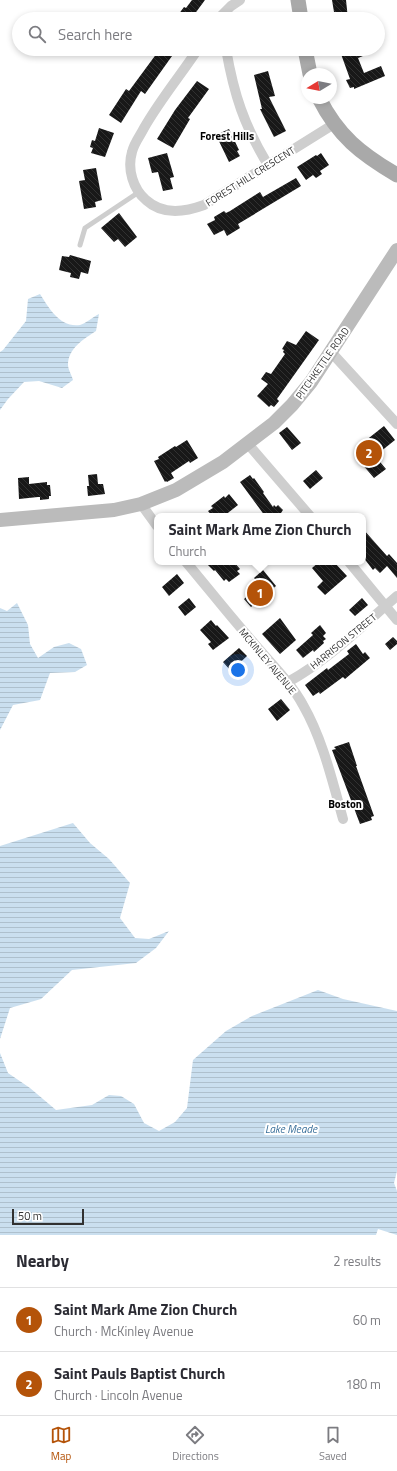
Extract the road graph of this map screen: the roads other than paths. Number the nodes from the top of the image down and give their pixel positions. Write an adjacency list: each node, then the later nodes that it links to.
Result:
1 (240, 0): 3 (street)
2 (298, 0): 4 (main road)
3 (225, 12)
4 (300, 12)
5 (193, 56): 13 (street, FOREST HILL CRESCENT)
6 (227, 56): 11 (street)
7 (306, 56): 8 (main road)
8 (309, 68)
9 (322, 104): 10 (main road)
10 (334, 124): 11 (street, FOREST HILL CRESCENT); 12 (main road)
11 (268, 165): 13 (street, FOREST HILL CRESCENT)
12 (397, 175)
13 (139, 192): 14 (lane)
14 (80, 246)
15 (397, 250): 16 (main road, PITCHKETTLE ROAD)
16 (331, 352): 17 (street); 18 (main road, PITCHKETTLE ROAD)
17 (397, 424)
18 (248, 444): 19 (main road, PITCHKETTLE ROAD); 20 (street)
19 (141, 504): 21 (main road, PITCHKETTLE ROAD); 22 (street)
20 (307, 513)
21 (0, 520)
22 (154, 522)
23 (188, 565): 28 (street, MCKINLEY AVENUE)
24 (352, 565): 26 (street)
25 (397, 596): 26 (street, HARRISON STREET)
26 (386, 606): 27 (street); 28 (street, HARRISON STREET)
27 (397, 620)
28 (288, 682): 29 (street, MCKINLEY AVENUE)
29 (343, 819)

